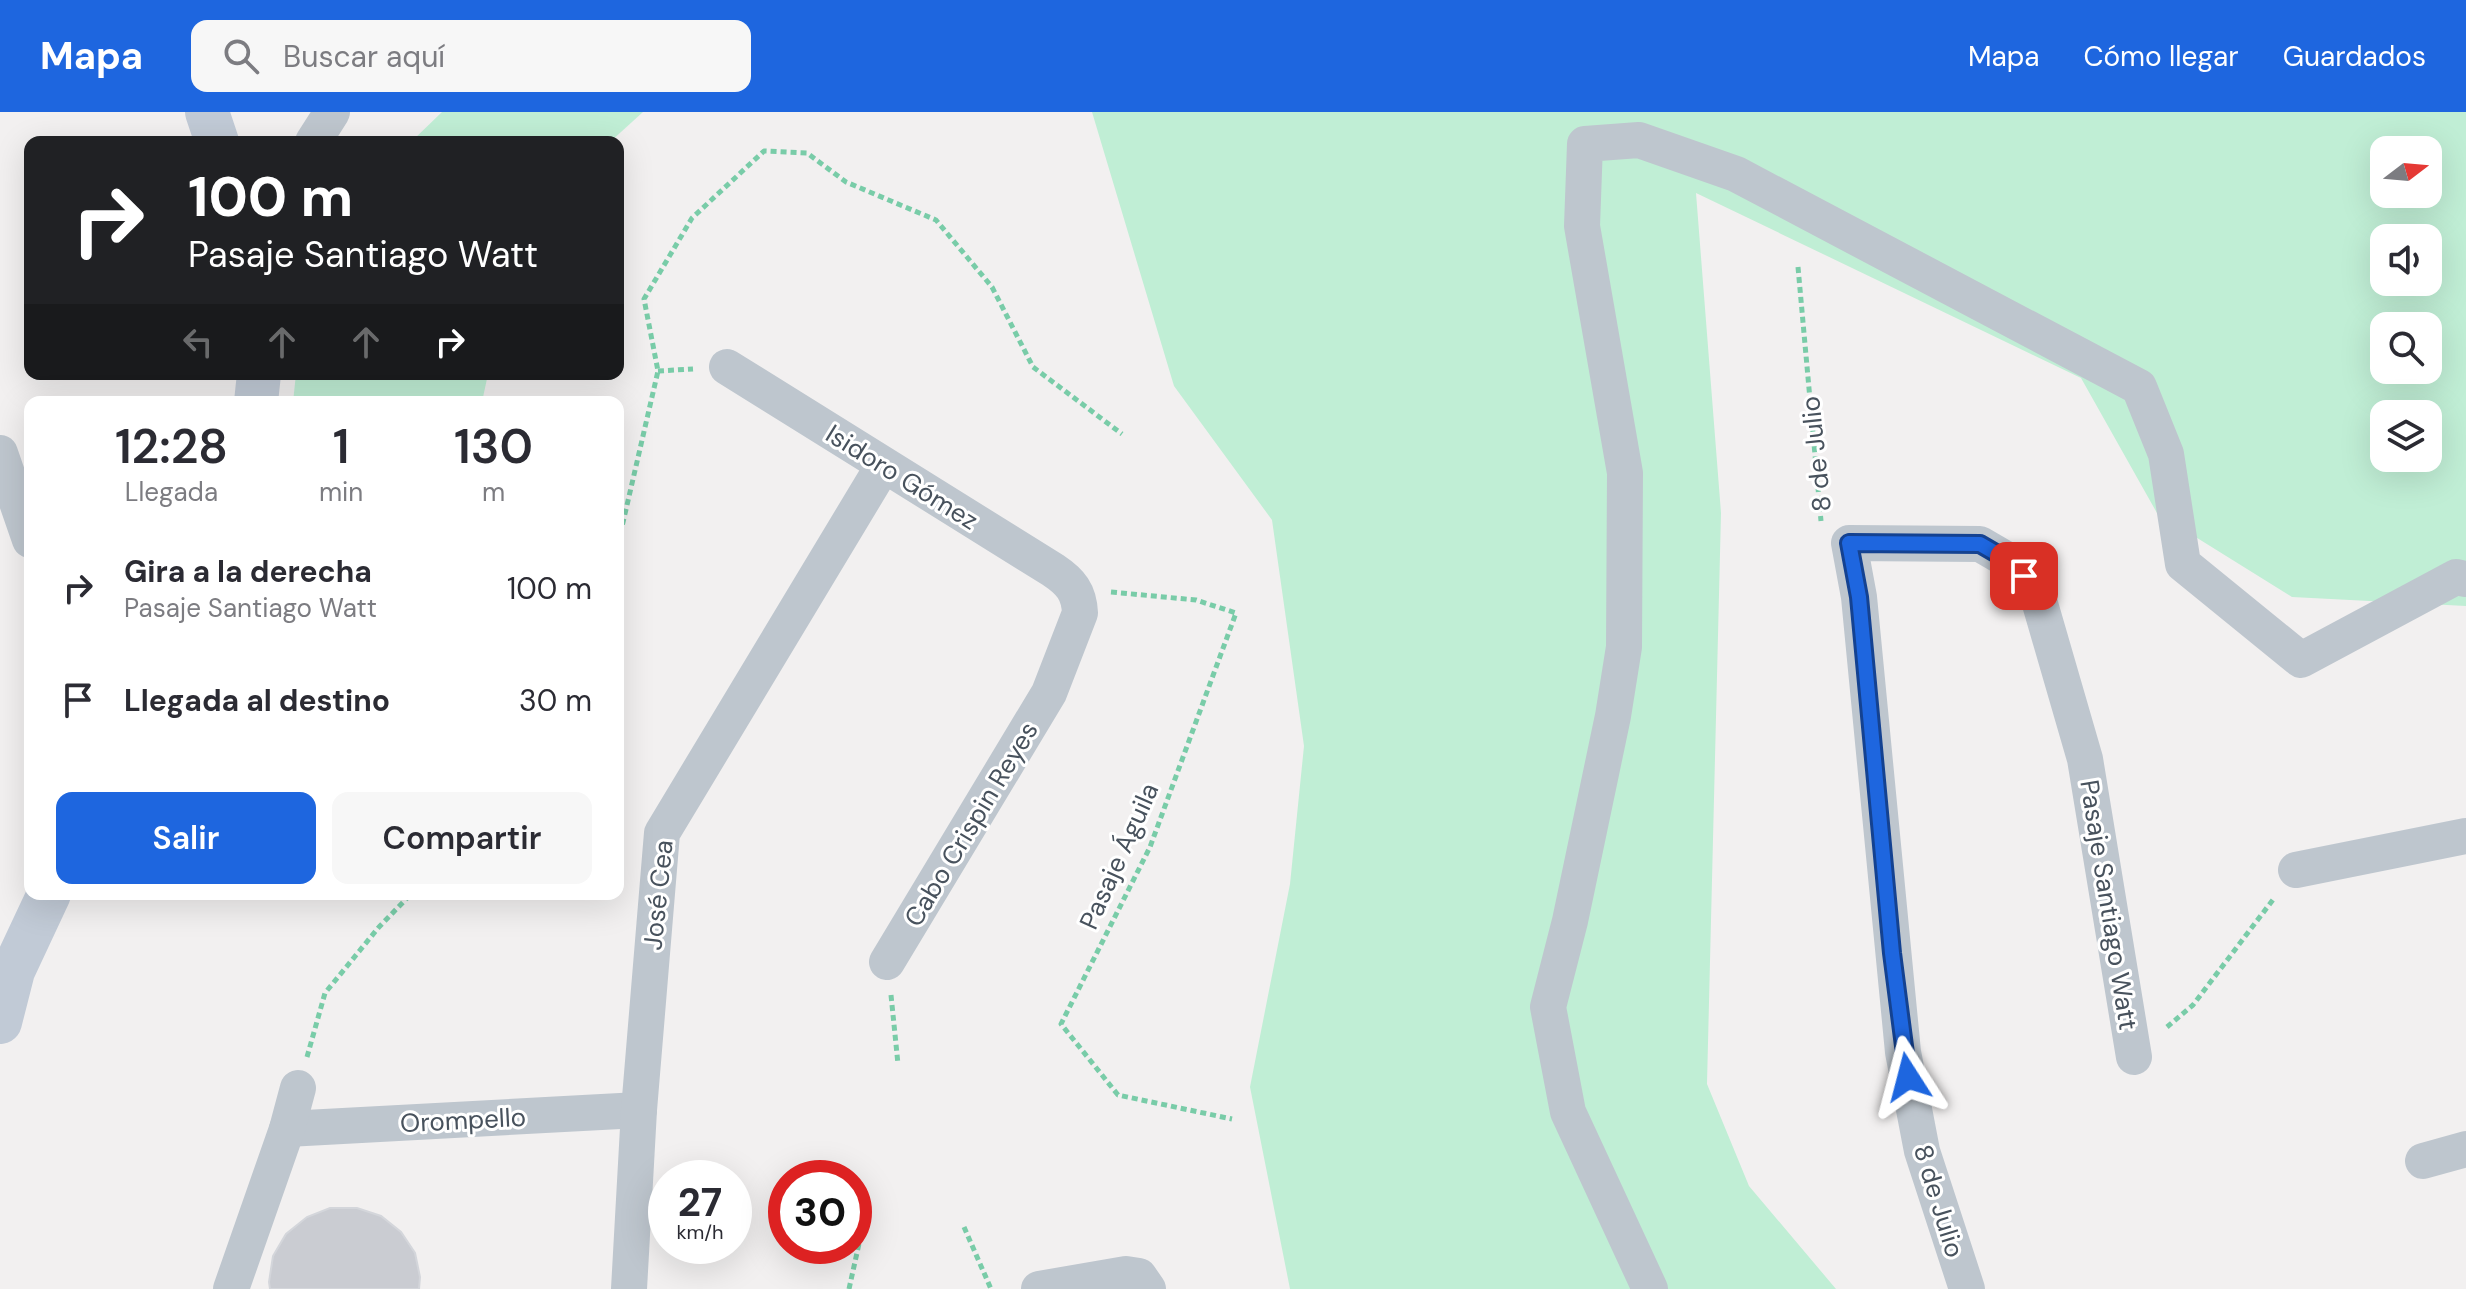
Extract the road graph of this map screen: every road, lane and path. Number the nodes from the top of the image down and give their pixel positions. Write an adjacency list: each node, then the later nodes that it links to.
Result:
1 (207, 112): 3 (main road)
2 (332, 112): 4 (street)
3 (215, 136)
4 (317, 136)
5 (1798, 267): 12 (path, 8 de Julio)
6 (727, 367): 9 (street, Isidoro Gómez)
7 (1122, 434): 10 (path)
8 (0, 453): 11 (street)
9 (883, 466): 14 (street, Isidoro Gómez); 24 (street, José Cea)
10 (624, 518)
11 (24, 523)
12 (1849, 543): 21 (street, Pasaje Santiago Watt); 38 (street, 8 de Julio)
13 (2466, 579): 37 (street)
14 (1075, 588): 19 (street, Cabo Crispin Reyes); 25 (path, Pasaje Águila)
15 (2466, 836): 16 (street)
16 (2296, 870): 21 (path, Pasaje Santiago Watt)
17 (46, 900): 20 (main road)
18 (405, 900): 23 (path)
19 (887, 962): 22 (path)
20 (0, 1022)
21 (2134, 1057)
22 (898, 1064)
23 (298, 1088): 26 (street)
24 (639, 1110): 26 (street, Orompello); 32 (street, José Cea)
25 (1232, 1119)
26 (287, 1129): 31 (street)
27 (2466, 1149): 28 (street)
28 (2423, 1161)
29 (964, 1227): 34 (path)
30 (855, 1264): 33 (path)
31 (231, 1289)
32 (629, 1289)
33 (849, 1289)
34 (991, 1289)
35 (1039, 1289): 36 (street)
36 (1148, 1289)
37 (1650, 1289)
38 (1967, 1289)

